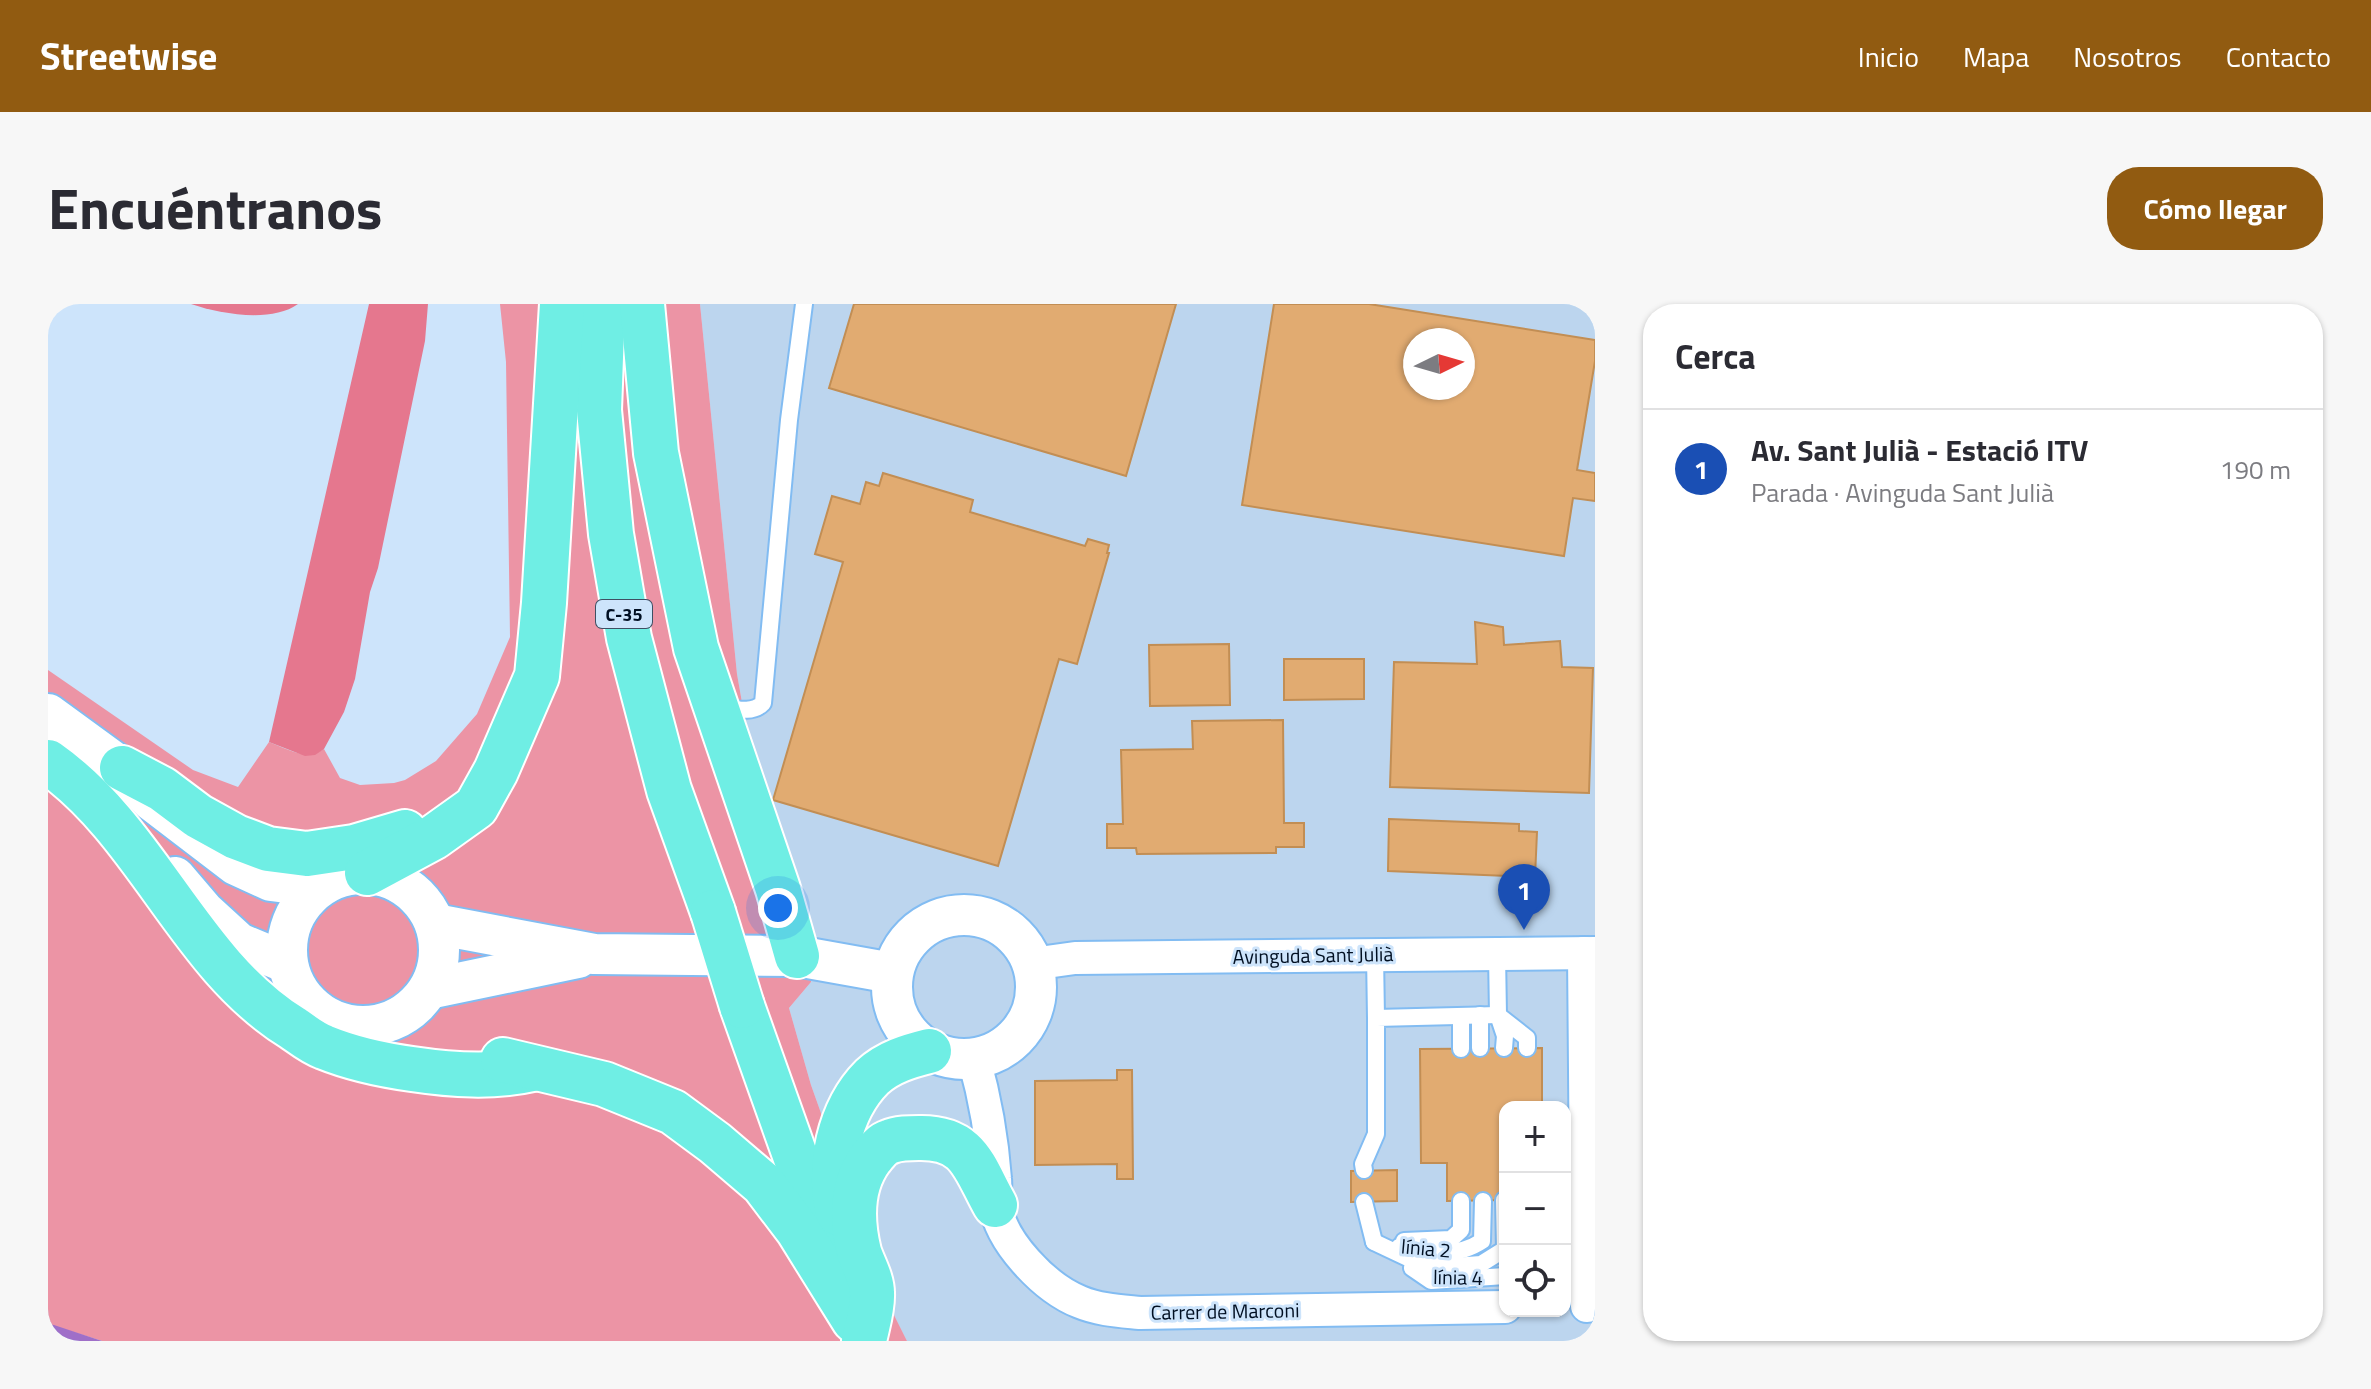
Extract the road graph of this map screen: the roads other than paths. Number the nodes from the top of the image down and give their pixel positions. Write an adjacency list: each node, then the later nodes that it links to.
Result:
1 (562, 304): 10 (highway)
2 (603, 304): 46 (highway, C-35, bridge)
3 (642, 304): 5 (highway)
4 (804, 304): 5 (lane)
5 (715, 706): 18 (highway)
6 (48, 714): 9 (street)
7 (48, 746): 19 (street)
8 (48, 762): 34 (highway)
9 (122, 768): 10 (highway); 12 (street)
10 (496, 771): 11 (highway)
11 (367, 873): 12 (street); 13 (street)
12 (318, 887): 19 (street)
13 (435, 924): 15 (street); 22 (street)
14 (1590, 953): 17 (street, Avinguda Sant Julià); 44 (street)
15 (594, 954): 18 (street); 22 (street)
16 (1375, 954): 17 (street, Avinguda Sant Julià); 20 (street, Avinguda Sant Julià); 26 (lane)
17 (1497, 954): 24 (lane)
18 (797, 956): 21 (street)
19 (287, 963): 27 (street)
20 (1032, 964): 21 (street); 33 (street)
21 (892, 973): 32 (street)
22 (429, 989): 27 (street)
23 (1480, 1015): 24 (lane); 25 (lane); 28 (lane)
24 (1498, 1015): 29 (lane); 30 (lane)
25 (1461, 1016): 26 (lane); 31 (lane)
26 (1376, 1018): 35 (lane)
27 (370, 1027): 34 (highway)
28 (1480, 1048)
29 (1504, 1048)
30 (1527, 1048)
31 (1461, 1049)
32 (929, 1051): 33 (street); 42 (highway)
33 (974, 1059): 39 (street)
34 (532, 1069): 46 (highway)
35 (1364, 1170)
36 (1461, 1201): 40 (lane)
37 (1483, 1201): 40 (lane, línia 2)
38 (1364, 1202): 40 (lane)
39 (995, 1205): 42 (highway); 45 (street, Carrer de Marconi)
40 (1374, 1242): 41 (lane); 43 (lane, línia 4)
41 (1505, 1245)
42 (859, 1249): 46 (highway)
43 (1499, 1276)
44 (1582, 1306)
45 (1499, 1307)
46 (860, 1334)

